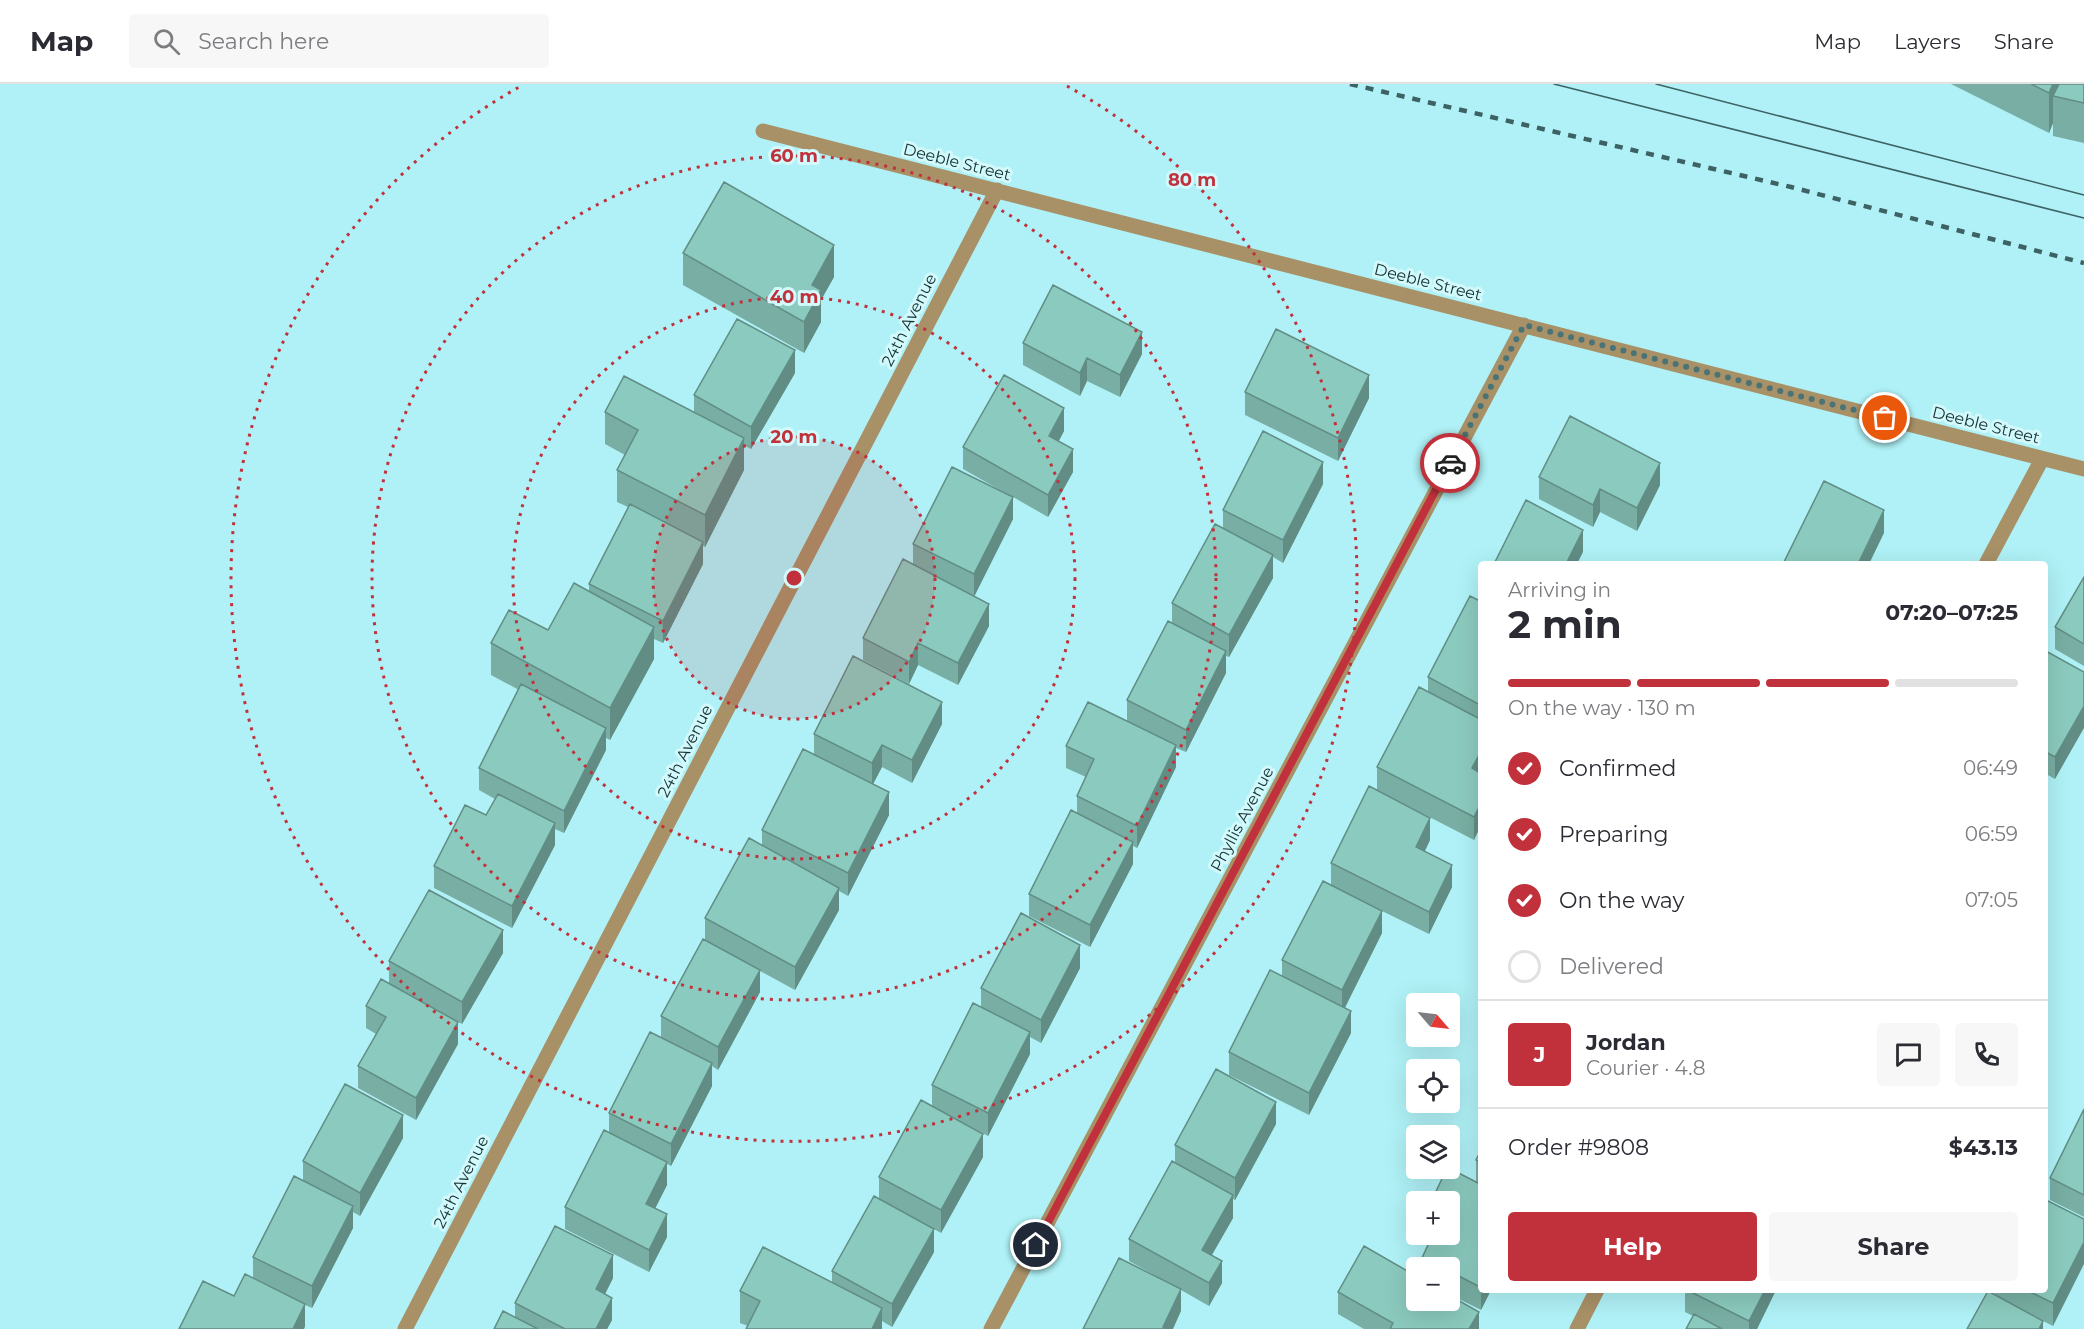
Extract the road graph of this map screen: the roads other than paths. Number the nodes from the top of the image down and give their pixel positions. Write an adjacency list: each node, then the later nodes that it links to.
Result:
1 (763, 131): 2 (street, Deeble Street)
2 (997, 190): 3 (street, Deeble Street); 8 (street, 24th Avenue)
3 (1524, 325): 4 (street, Deeble Street); 9 (street, Phyllis Avenue)
4 (2043, 459): 5 (street, Deeble Street); 6 (street)
5 (2084, 469)
6 (1988, 561)
7 (1596, 1293): 10 (street)
8 (405, 1329)
9 (991, 1329)
10 (1577, 1329)

